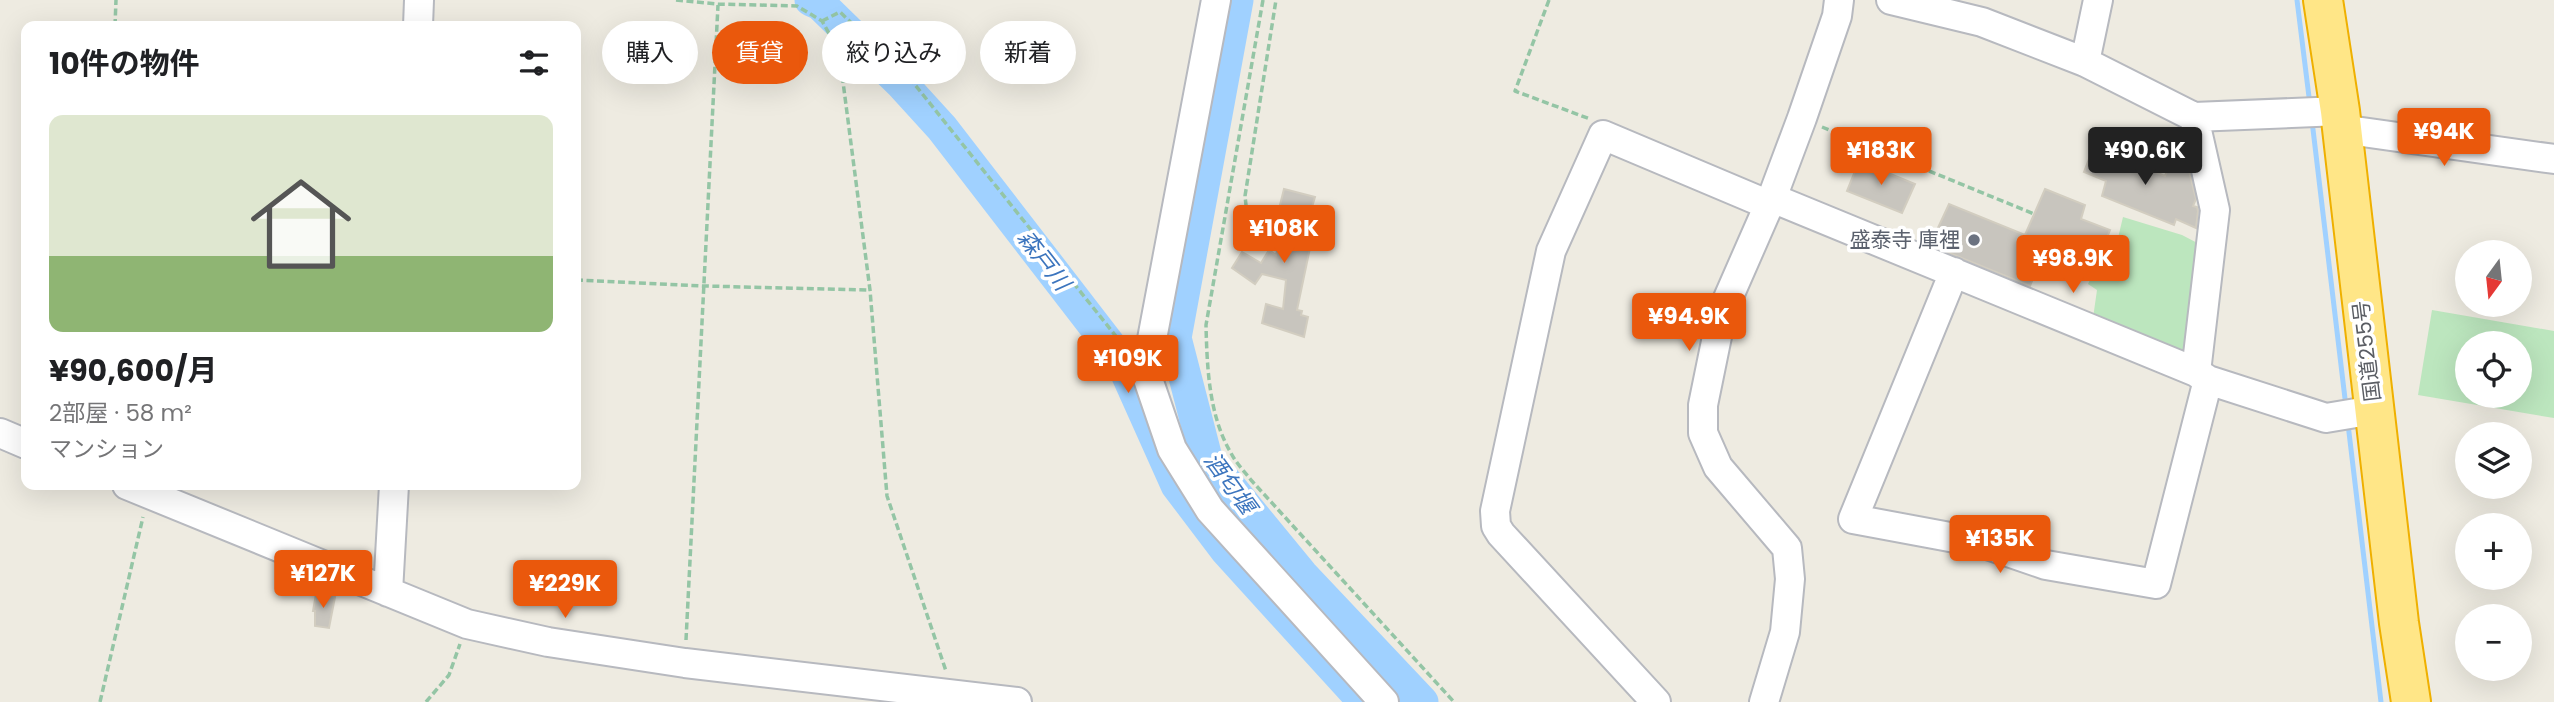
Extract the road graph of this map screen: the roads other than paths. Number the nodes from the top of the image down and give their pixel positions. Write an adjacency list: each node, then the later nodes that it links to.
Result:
1 (419, 0): 7 (street)
2 (1216, 0): 22 (street)
3 (1841, 0): 12 (street)
4 (1891, 0): 8 (street)
5 (2098, 0): 8 (street)
6 (2323, 0): 10 (highway, 国道255号)
7 (418, 21)
8 (2085, 62): 9 (street)
9 (2193, 117): 10 (street); 14 (street)
10 (2341, 120): 11 (street); 15 (highway, 国道255号)
11 (2554, 159)
12 (1770, 202): 13 (street); 23 (street); 24 (street)
13 (1955, 272): 14 (street); 14 (street)
14 (2202, 376): 15 (street)
15 (2374, 410): 25 (highway, 国道255号)
16 (0, 433): 17 (street)
17 (21, 442)
18 (140, 490): 20 (street)
19 (394, 490): 20 (street)
20 (388, 592): 21 (street)
21 (1017, 702)
22 (1384, 702)
23 (1656, 702)
24 (1765, 702)
25 (2411, 702)

